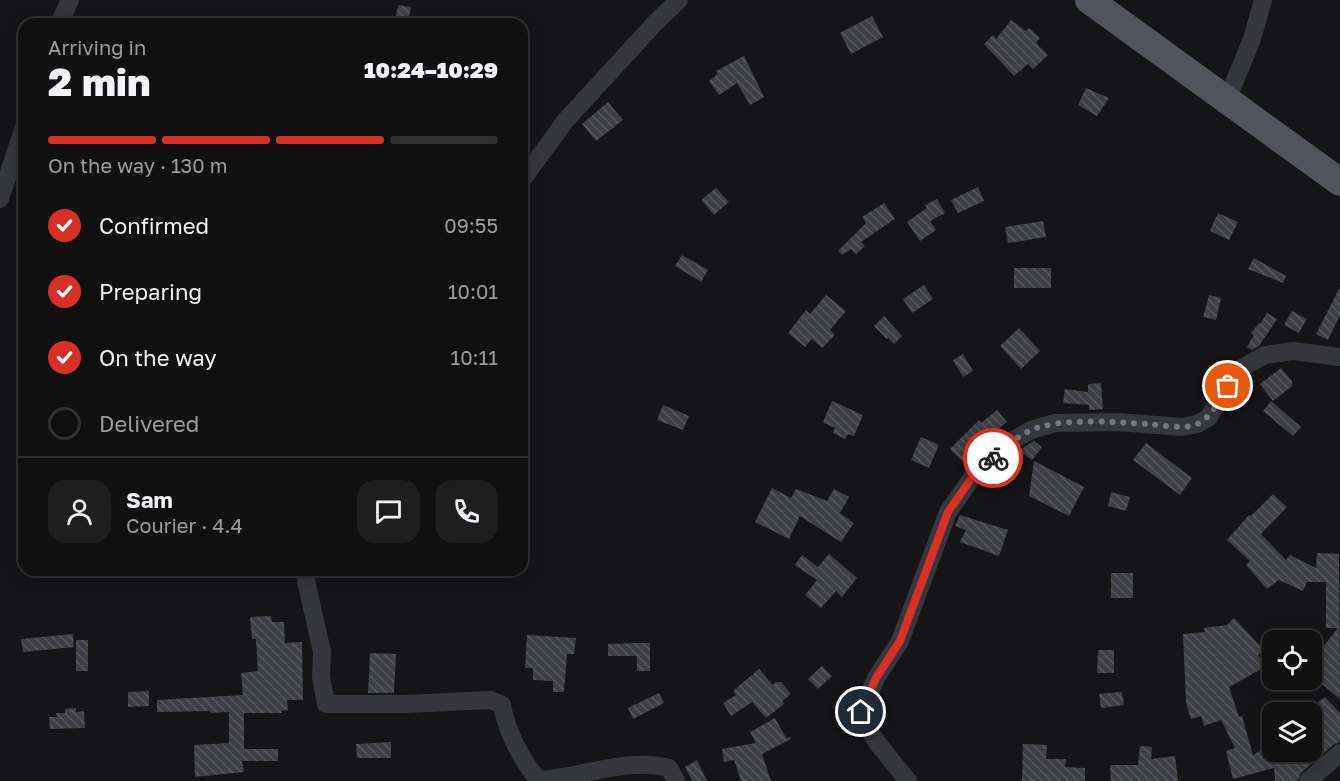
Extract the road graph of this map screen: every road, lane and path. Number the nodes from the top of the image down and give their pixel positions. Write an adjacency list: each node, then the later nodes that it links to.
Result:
1 (70, 0): 5 (street)
2 (679, 0): 8 (street)
3 (1089, 0): 6 (main road)
4 (1263, 0): 6 (street)
5 (62, 18)
6 (1227, 100): 9 (main road)
7 (18, 145): 10 (street)
8 (528, 172)
9 (1340, 182)
10 (0, 199)
11 (1340, 357): 14 (street)
12 (306, 576): 15 (street)
13 (1340, 753): 16 (street)
14 (902, 779)
15 (676, 781)
16 (1308, 781)

